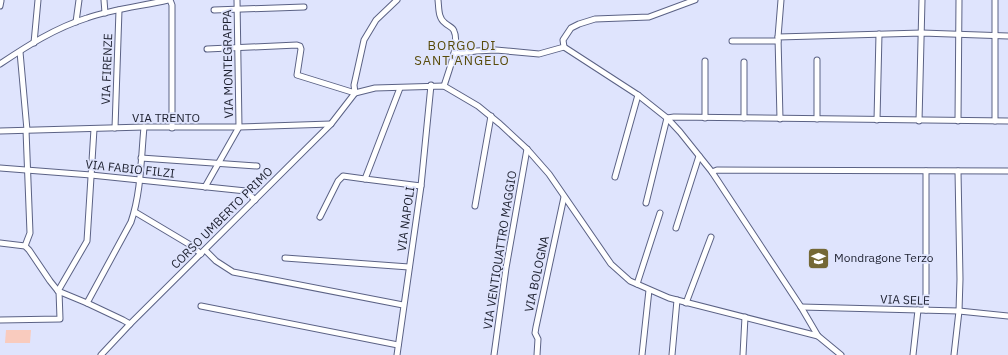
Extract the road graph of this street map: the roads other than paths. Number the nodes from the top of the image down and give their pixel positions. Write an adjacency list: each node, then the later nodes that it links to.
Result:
1 (38, 0): 26 (street)
2 (79, 0): 18 (street)
3 (104, 0): 17 (street)
4 (169, 0): 14 (street); 56 (street)
5 (236, 0): 16 (street, VIA MONTEGRAPPA)
6 (396, 0): 39 (street)
7 (438, 0): 31 (street)
8 (694, 0): 28 (street)
9 (781, 0): 24 (street)
10 (922, 0): 19 (street)
11 (959, 0): 21 (street)
12 (995, 0): 22 (street)
13 (304, 7): 16 (street)
14 (119, 10): 17 (street); 55 (street, VIA FIRENZE)
15 (214, 10): 16 (street)
16 (237, 10): 27 (street, VIA MONTEGRAPPA)
17 (105, 13): 18 (street)
18 (76, 22): 26 (street)
19 (922, 33): 20 (street); 21 (street); 48 (street)
20 (879, 34): 24 (street); 47 (street)
21 (959, 34): 22 (street); 49 (street)
22 (995, 36): 23 (street); 50 (street)
23 (1008, 36)
24 (778, 39): 25 (street); 45 (street)
25 (732, 41)
26 (34, 43): 30 (street)
27 (238, 47): 29 (street); 39 (street); 54 (street, VIA MONTEGRAPPA)
28 (564, 47): 31 (street); 40 (street)
29 (207, 49)
30 (20, 52): 35 (street); 58 (street)
31 (454, 54): 37 (street)
32 (705, 60): 43 (street)
33 (817, 60): 46 (street)
34 (744, 62): 44 (street)
35 (0, 64)
36 (431, 85): 37 (street); 38 (street); 75 (street, VIA NAPOLI)
37 (444, 86): 41 (street)
38 (400, 88): 39 (street); 73 (street)
39 (355, 93): 52 (street, CORSO UMBERTO PRIMO)
40 (638, 95): 42 (street); 72 (street)
41 (491, 116): 60 (street); 80 (street)
42 (667, 118): 43 (street); 61 (street); 79 (street)
43 (705, 118): 44 (street)
44 (744, 118): 45 (street)
45 (780, 119): 46 (street)
46 (817, 119): 47 (street)
47 (877, 120): 48 (street)
48 (919, 121): 49 (street)
49 (958, 121): 50 (street)
50 (995, 121): 51 (street)
51 (1008, 121)
52 (331, 124): 54 (street, VIA TRENTO); 78 (street, CORSO UMBERTO PRIMO)
53 (144, 127): 55 (street, VIA TRENTO); 56 (street, VIA TRENTO); 62 (street)
54 (239, 127): 56 (street, VIA TRENTO); 63 (street)
55 (115, 128): 57 (street, VIA TRENTO)
56 (172, 128)
57 (94, 129): 58 (street, VIA TRENTO); 71 (street)
58 (27, 130): 59 (street, VIA TRENTO); 66 (street)
59 (0, 131)
60 (527, 149): 77 (street); 111 (street, VIA VENTIQUATTRO MAGGIO)
61 (699, 156): 70 (street); 84 (street)
62 (142, 158): 63 (street); 74 (street)
63 (218, 163): 64 (street); 76 (street)
64 (257, 166)
65 (0, 168): 66 (street, VIA FABIO FILZI)
66 (27, 170): 71 (street, VIA FABIO FILZI); 87 (street)
67 (926, 171): 68 (street); 70 (street); 101 (street)
68 (958, 171): 69 (street); 102 (street)
69 (1008, 171)
70 (712, 172): 99 (street)
71 (91, 175): 74 (street, VIA FABIO FILZI); 93 (street)
72 (615, 177)
73 (366, 178): 75 (street); 83 (street)
74 (139, 180): 76 (street, VIA FABIO FILZI); 81 (street)
75 (421, 186): 90 (street, VIA NAPOLI)
76 (205, 187): 78 (street, VIA FABIO FILZI)
77 (564, 197): 91 (street); 112 (street, VIA BOLOGNA)
78 (255, 200): 88 (street, CORSO UMBERTO PRIMO)
79 (646, 204)
80 (476, 206)
81 (135, 212): 88 (street); 95 (street)
82 (660, 214): 91 (street)
83 (320, 217)
84 (676, 228)
85 (712, 238): 96 (street)
86 (0, 243): 87 (street)
87 (25, 246): 93 (street)
88 (203, 252): 97 (street); 106 (street, CORSO UMBERTO PRIMO)
89 (285, 258): 90 (street)
90 (409, 267): 97 (street, VIA NAPOLI)
91 (637, 284): 92 (street)
92 (649, 290): 94 (street); 113 (street)
93 (59, 291): 95 (street); 105 (street)
94 (677, 300): 96 (street); 114 (street)
95 (87, 303): 106 (street)
96 (686, 303): 104 (street)
97 (403, 305): 108 (street, VIA NAPOLI)
98 (201, 306): 108 (street)
99 (802, 307): 100 (street, VIA SELE); 107 (street)
100 (918, 310): 101 (street, VIA SELE); 117 (street)
101 (926, 310): 102 (street, VIA SELE)
102 (959, 311): 103 (street, VIA SELE); 118 (street)
103 (1008, 316)
104 (745, 318): 107 (street); 115 (street)
105 (0, 320)
106 (130, 324): 109 (street, CORSO UMBERTO PRIMO)
107 (818, 336): 116 (street)
108 (398, 345): 110 (street, VIA NAPOLI)
109 (101, 355)
110 (397, 355)
111 (494, 355)
112 (537, 355)
113 (642, 355)
114 (672, 355)
115 (743, 355)
116 (841, 355)
117 (913, 355)
118 (954, 355)

